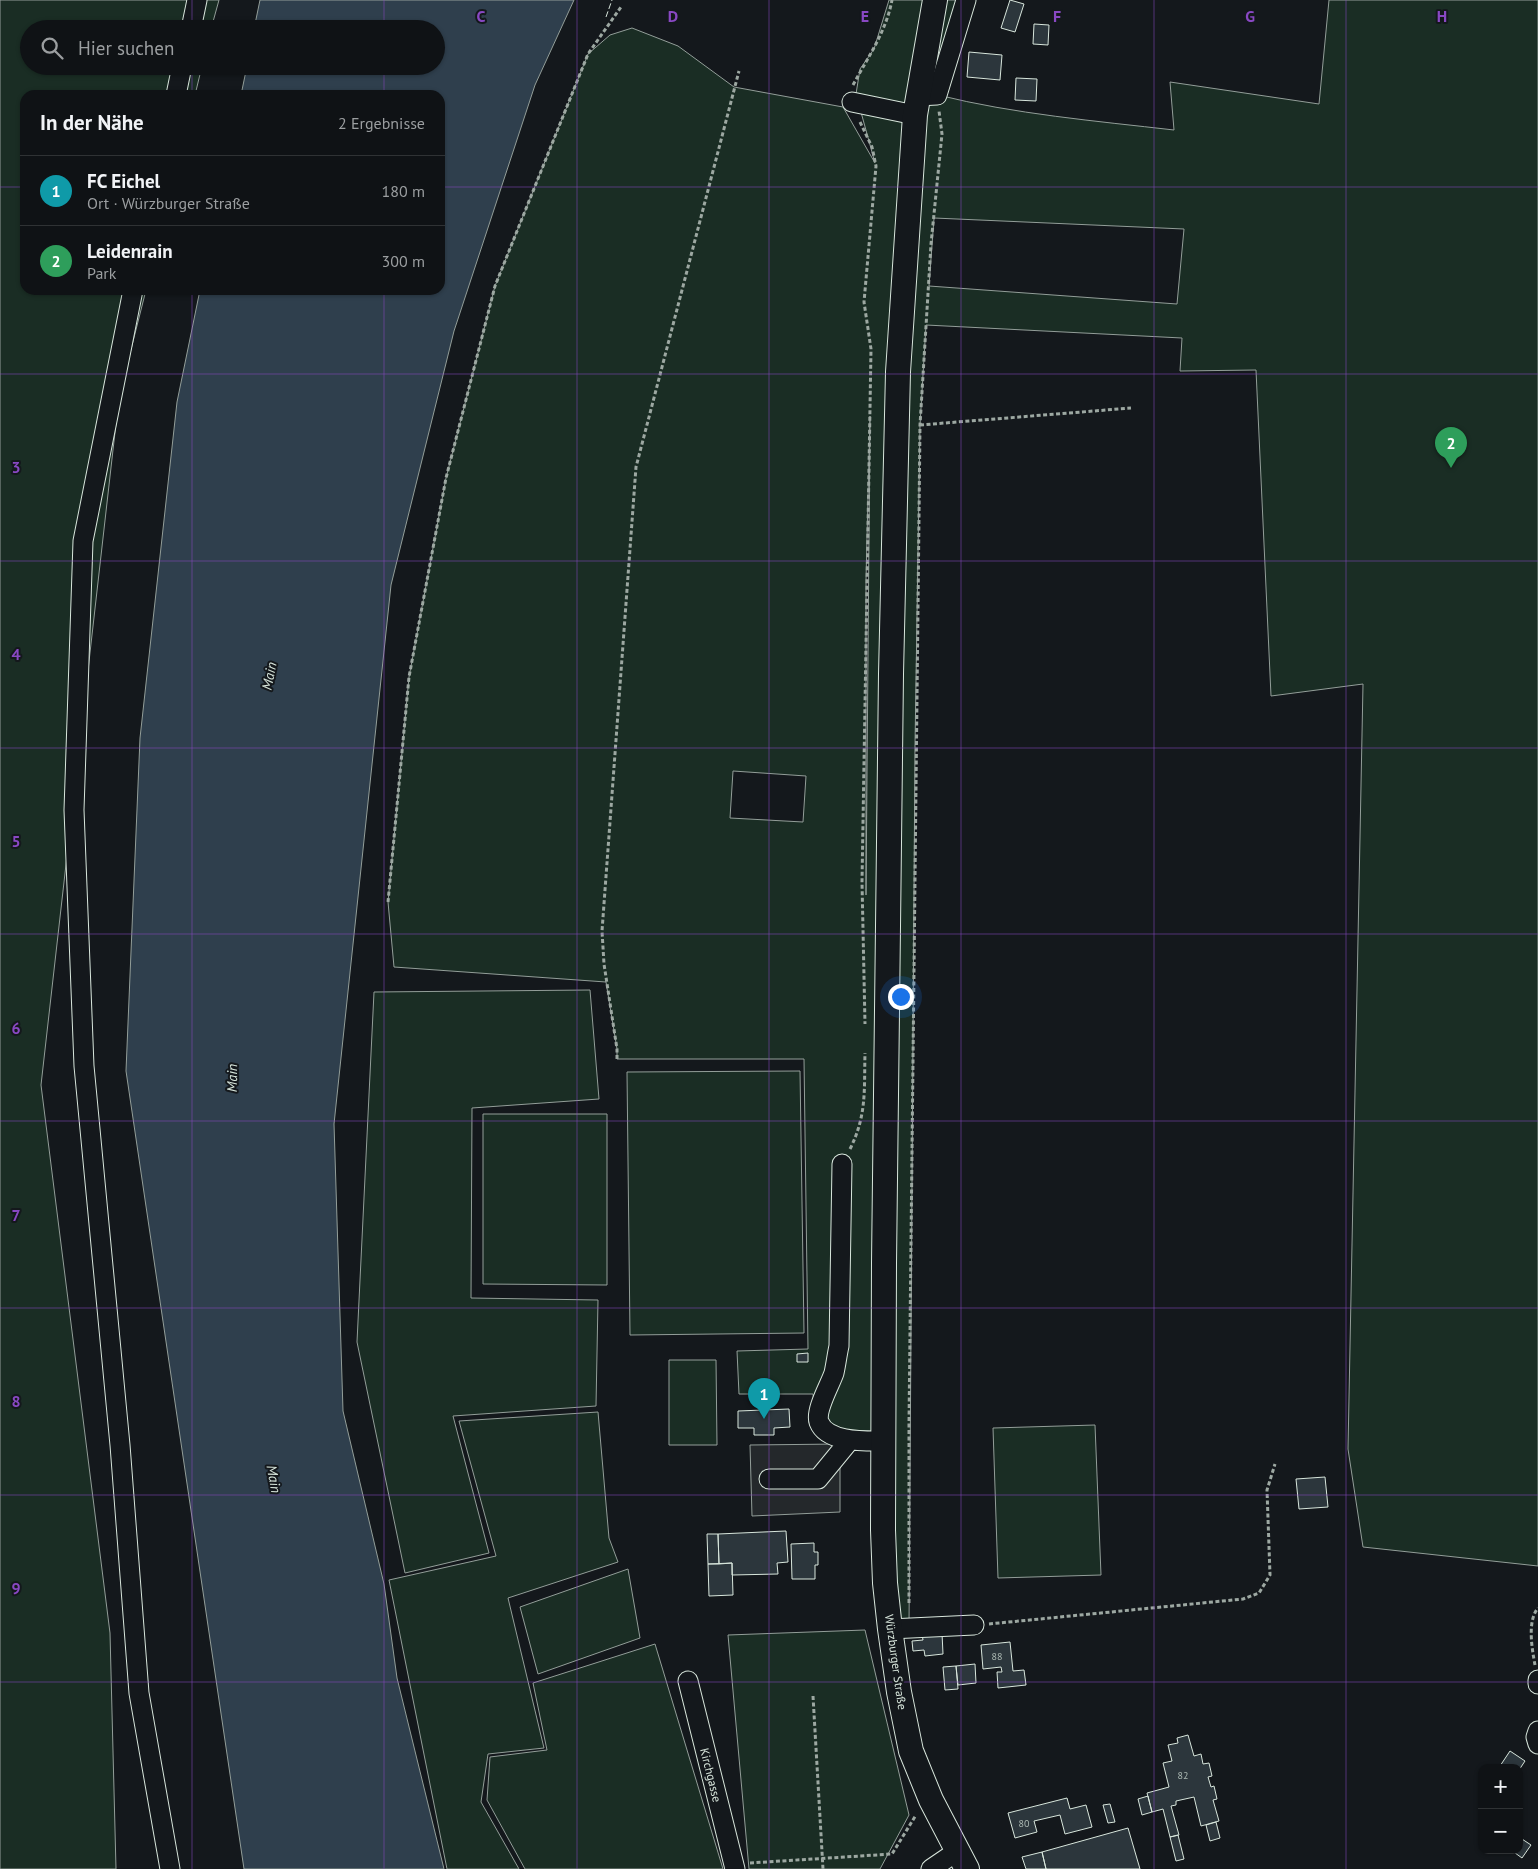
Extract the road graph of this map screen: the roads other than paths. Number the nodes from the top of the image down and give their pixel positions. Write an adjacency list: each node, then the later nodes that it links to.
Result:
1 (197, 0): 4 (street)
2 (936, 0): 8 (main road, Würzburger Straße)
3 (966, 0): 8 (street)
4 (193, 20)
5 (180, 75): 6 (street)
6 (177, 90)
7 (852, 102): 8 (street)
8 (923, 102): 12 (main road, Würzburger Straße)
9 (132, 295): 19 (street)
10 (842, 1164): 11 (street)
11 (850, 1440): 12 (street); 13 (street)
12 (884, 1441): 15 (main road, Würzburger Straße)
13 (769, 1479)
14 (974, 1625): 15 (street)
15 (899, 1628): 17 (main road, Würzburger Straße)
16 (688, 1681): 18 (street, Kirchgasse)
17 (961, 1860): 20 (street)
18 (734, 1866)
19 (170, 1869)
20 (932, 1869)

